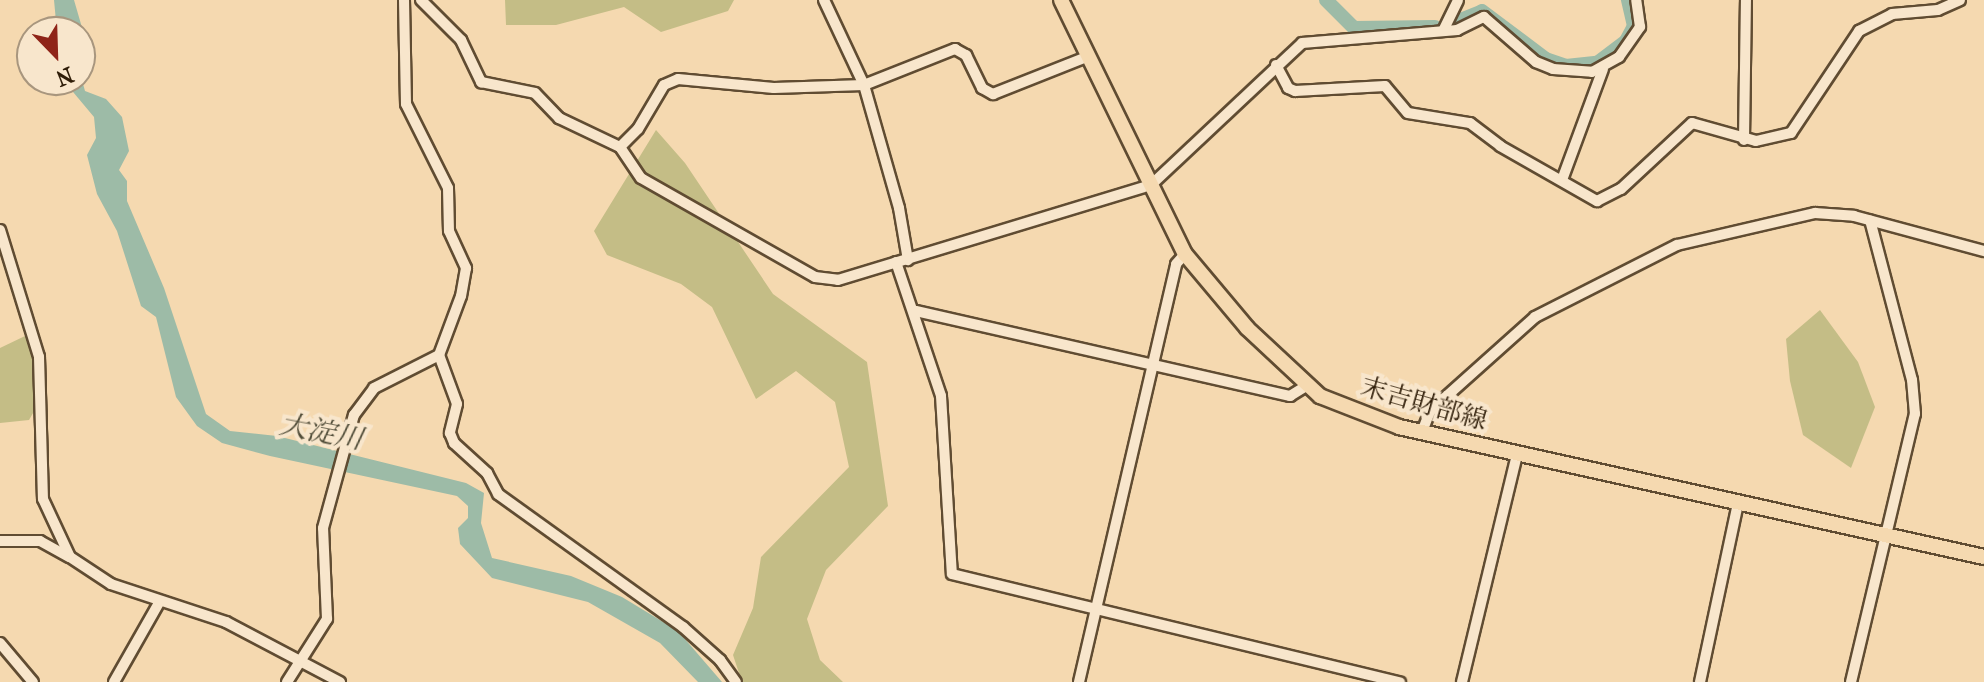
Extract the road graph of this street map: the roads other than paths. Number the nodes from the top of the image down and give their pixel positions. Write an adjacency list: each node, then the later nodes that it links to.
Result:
1 (404, 0): 24 (street)
2 (421, 0): 15 (street)
3 (824, 0): 13 (street)
4 (1061, 0): 10 (main road, 末吉財部線)
5 (1458, 0): 9 (street)
6 (1636, 0): 12 (street)
7 (1746, 0): 14 (street)
8 (1960, 0): 14 (street)
9 (1443, 31): 11 (street); 12 (street)
10 (1089, 56): 13 (street); 17 (main road, 末吉財部線)
11 (1276, 65): 16 (street); 17 (street)
12 (1603, 69): 16 (street)
13 (864, 85): 15 (street); 22 (street)
14 (1744, 140): 16 (street)
15 (620, 147): 22 (street)
16 (1562, 180)
17 (1151, 185): 21 (main road, 末吉財部線); 22 (street)
18 (1870, 220): 20 (street); 27 (street); 30 (street)
19 (0, 230): 32 (street)
20 (1984, 251)
21 (1185, 254): 25 (street); 26 (main road, 末吉財部線)
22 (902, 261): 23 (street)
23 (916, 311): 25 (street); 35 (street)
24 (439, 355): 37 (street); 42 (street)
25 (1153, 364): 26 (street); 35 (street)
26 (1306, 386): 27 (main road, 末吉財部線)
27 (1422, 432): 28 (main road, 末吉財部線)
28 (1517, 454): 29 (main road, 末吉財部線); 45 (street)
29 (1738, 503): 30 (main road, 末吉財部線); 46 (street)
30 (1887, 535): 33 (main road, 末吉財部線); 47 (street)
31 (0, 541): 32 (street)
32 (70, 557): 34 (street)
33 (1984, 557)
34 (160, 601): 37 (street); 39 (street)
35 (1096, 609): 43 (street); 44 (street)
36 (0, 643): 38 (street)
37 (302, 658): 40 (street); 41 (street)
38 (33, 682)
39 (114, 682)
40 (287, 682)
41 (340, 682)
42 (736, 682)
43 (1079, 682)
44 (1400, 682)
45 (1462, 682)
46 (1700, 682)
47 (1851, 682)

